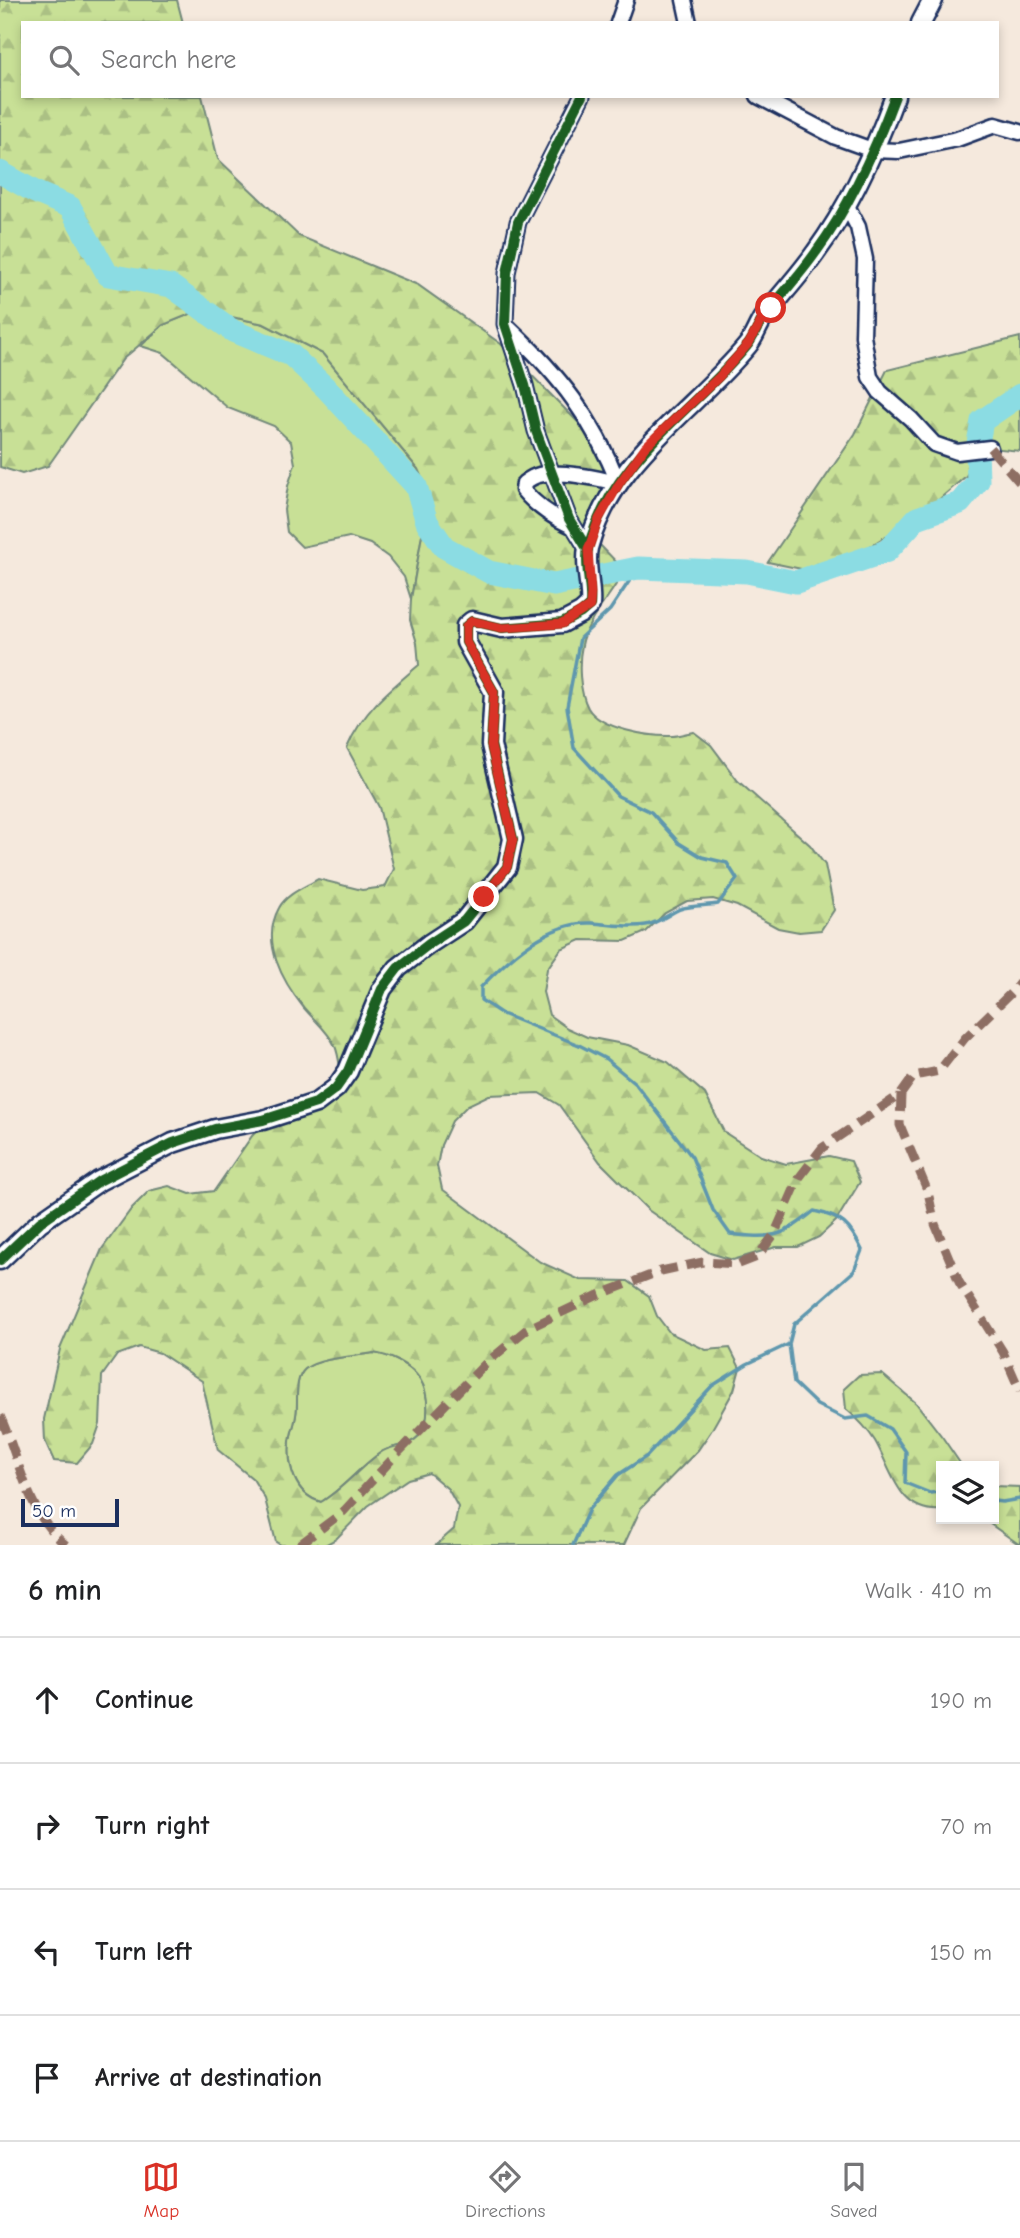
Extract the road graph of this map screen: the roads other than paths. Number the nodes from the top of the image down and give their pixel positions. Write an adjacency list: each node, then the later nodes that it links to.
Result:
1 (626, 0): 4 (street)
2 (684, 0): 5 (street)
3 (933, 0): 6 (street)
4 (619, 21)
5 (688, 21)
6 (922, 21)
7 (581, 98): 13 (street)
8 (762, 98): 11 (street)
9 (894, 98): 11 (street)
10 (1020, 132): 11 (street)
11 (872, 150): 12 (street)
12 (846, 204): 14 (street); 16 (street)
13 (505, 324): 15 (street); 16 (street)
14 (990, 449)
15 (553, 474): 16 (street); 17 (street); 17 (street)
16 (619, 484): 18 (street)
17 (574, 527): 18 (street)
18 (588, 550): 19 (street)
19 (0, 1259)

